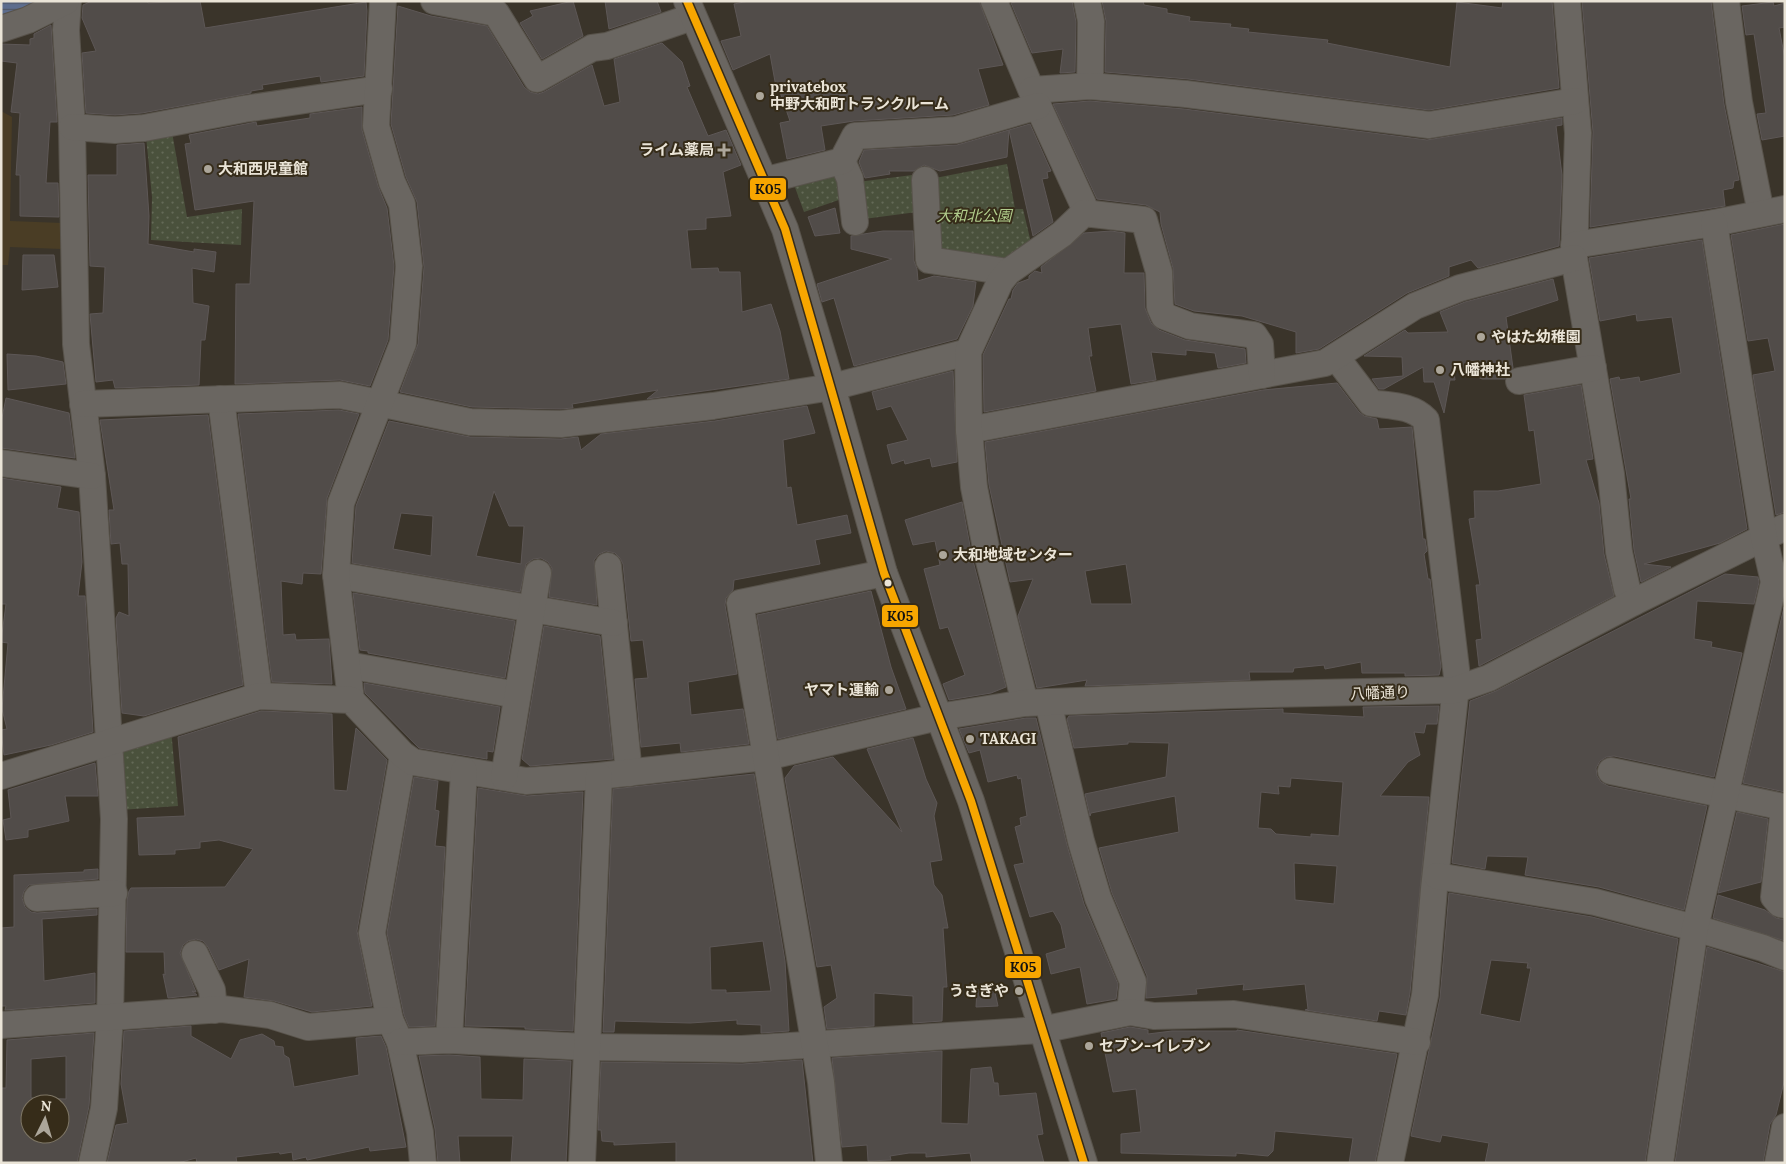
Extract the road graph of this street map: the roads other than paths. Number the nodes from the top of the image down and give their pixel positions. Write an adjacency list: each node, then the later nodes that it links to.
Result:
1 (67, 1): 9 (street); 14 (street)
2 (382, 1): 11 (street)
3 (434, 1): 8 (street)
4 (994, 1): 12 (street)
5 (1087, 1): 10 (street)
6 (1567, 1): 13 (street)
7 (1726, 1): 18 (street)
8 (689, 9): 17 (street)
9 (1, 29)
10 (1090, 86): 12 (street); 13 (street)
11 (379, 89): 14 (street); 31 (street)
12 (1035, 98): 15 (street); 19 (street)
13 (1575, 101): 22 (street)
14 (72, 127): 32 (street)
15 (842, 161): 17 (street); 20 (street)
16 (925, 180): 23 (street)
17 (764, 181): 29 (street)
18 (1773, 211): 21 (street)
19 (1084, 213): 23 (street); 27 (street)
20 (855, 222)
21 (1714, 223): 22 (street); 36 (street)
22 (1574, 251): 25 (street); 26 (street)
23 (1008, 272): 24 (street)
24 (968, 352): 29 (street); 33 (street)
25 (1336, 357): 27 (street); 45 (street)
26 (1593, 368): 28 (street); 41 (street)
27 (1262, 375): 33 (street)
28 (1519, 381)
29 (832, 387): 31 (street); 39 (street)
30 (221, 399): 31 (street); 32 (street); 47 (street)
31 (378, 403): 40 (street)
32 (83, 404): 35 (street)
33 (969, 430): 49 (street)
34 (1, 463): 35 (street)
35 (92, 476): 51 (street)
36 (1774, 532): 41 (street, 八幡通り); 60 (street)
37 (608, 566): 43 (street)
38 (538, 573): 42 (street)
39 (884, 573): 50 (street); 53 (street)
40 (336, 575): 42 (street); 44 (street)
41 (1634, 602): 45 (street, 八幡通り)
42 (532, 609): 43 (street); 46 (street)
43 (614, 623): 56 (street)
44 (346, 665): 46 (street); 48 (street)
45 (1455, 690): 49 (street, 八幡通り); 61 (street)
46 (518, 695): 59 (street)
47 (259, 696): 48 (street); 51 (street)
48 (351, 700): 52 (street)
49 (1036, 703): 50 (street, 八幡通り); 69 (street)
50 (938, 718): 53 (street, 八幡通り); 72 (street)
51 (111, 743): 57 (street); 62 (street)
52 (403, 755): 54 (street, 八幡通り); 73 (street)
53 (766, 757): 56 (street, 八幡通り); 76 (street)
54 (464, 771): 59 (street, 八幡通り); 74 (street)
55 (1610, 771): 60 (street)
56 (630, 773): 58 (street, 八幡通り)
57 (1, 776)
58 (599, 776): 59 (street, 八幡通り); 77 (street)
59 (504, 777)
60 (1726, 795): 64 (street); 65 (street)
61 (1437, 876): 65 (street); 75 (street)
62 (114, 893): 63 (street); 70 (street)
63 (38, 898)
64 (1785, 905)
65 (1695, 928): 67 (street); 85 (street)
66 (195, 954): 68 (street)
67 (1785, 957)
68 (214, 1010): 70 (street); 73 (street)
69 (1130, 1012): 72 (street); 75 (street)
70 (110, 1017): 71 (street); 79 (street)
71 (1, 1025)
72 (1041, 1030): 76 (street); 83 (street)
73 (395, 1031): 74 (street); 80 (street)
74 (449, 1040): 77 (street)
75 (1417, 1042): 84 (street)
76 (814, 1044): 77 (street); 82 (street)
77 (587, 1047): 81 (street)
78 (1785, 1127): 86 (street)
79 (92, 1163)
80 (422, 1163)
81 (582, 1163)
82 (829, 1163)
83 (1084, 1163)
84 (1390, 1163)
85 (1660, 1163)
86 (1778, 1163)

